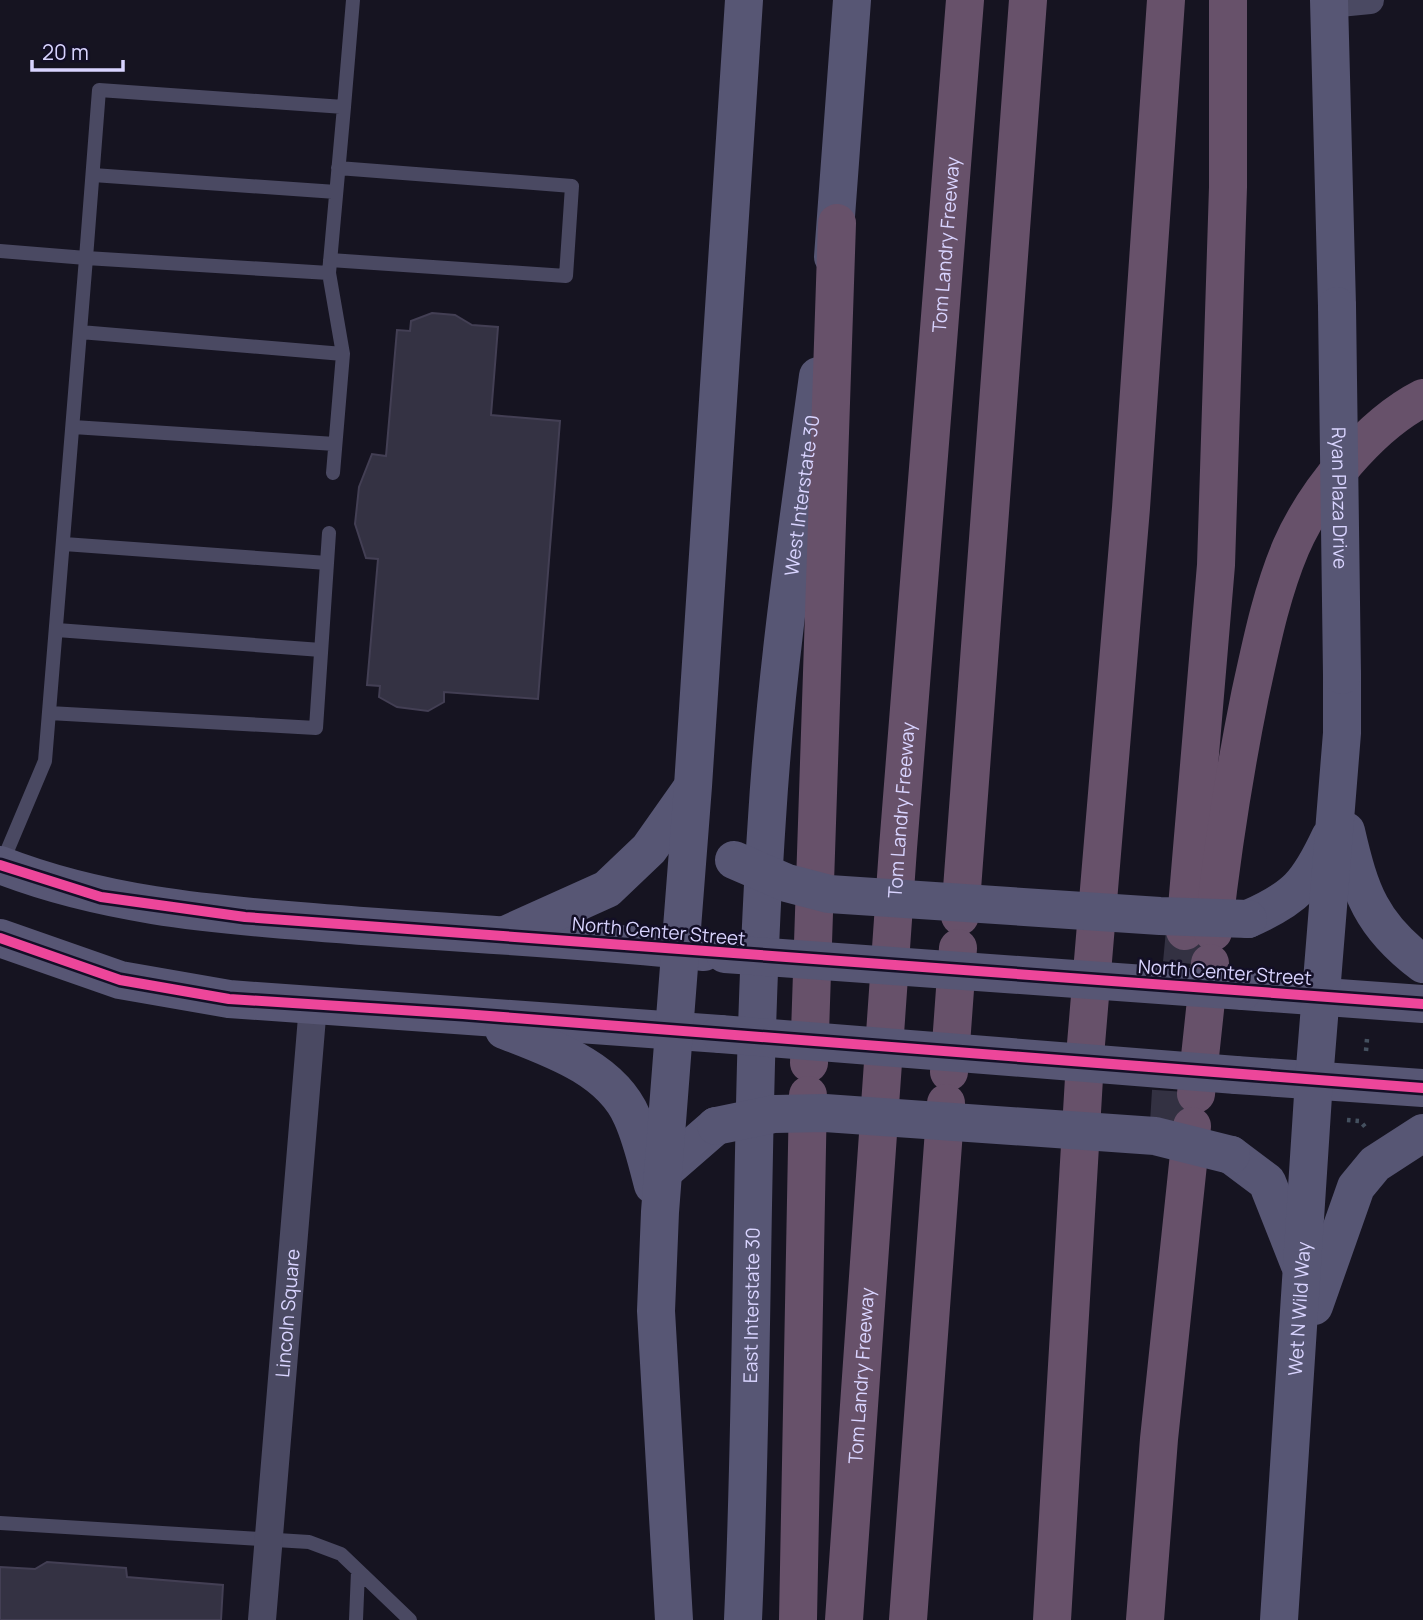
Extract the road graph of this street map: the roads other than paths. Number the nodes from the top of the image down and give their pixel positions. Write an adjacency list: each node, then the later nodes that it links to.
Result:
1 (354, 0): 10 (lane)
2 (744, 0): 30 (main road)
3 (852, 0): 14 (main road, West Interstate 30)
4 (965, 0): 60 (highway, Tom Landry Freeway)
5 (1028, 0): 61 (highway)
6 (1166, 0): 62 (highway)
7 (1228, 0): 35 (highway)
8 (1370, 0): 9 (street)
9 (1329, 2): 31 (main road, Ryan Plaza Drive, bridge)
10 (344, 107): 11 (lane); 12 (lane)
11 (338, 168): 13 (lane); 17 (lane)
12 (93, 175): 13 (lane); 16 (lane)
13 (336, 192): 17 (lane)
14 (837, 223): 38 (main road, West Interstate 30); 59 (highway)
15 (0, 251): 16 (lane)
16 (86, 258): 17 (lane); 18 (lane)
17 (329, 266): 19 (lane)
18 (80, 332): 19 (lane); 21 (lane)
19 (343, 354): 22 (lane)
20 (1423, 398): 35 (highway)
21 (73, 426): 22 (lane); 25 (lane)
22 (335, 444): 23 (lane)
23 (333, 473)
24 (330, 533): 26 (lane)
25 (64, 544): 26 (lane); 27 (lane)
26 (327, 564): 28 (lane)
27 (57, 629): 28 (lane); 29 (lane)
28 (321, 650): 29 (lane)
29 (50, 713): 32 (lane)
30 (693, 786): 33 (main road); 35 (main road, bridge); 36 (main road)
31 (1336, 810): 35 (main road); 37 (main road); 39 (main road, Ryan Plaza Drive)
32 (0, 865): 33 (main road, North Center Street)
33 (500, 936): 36 (main road, North Center Street)
34 (0, 938): 40 (main road)
35 (1208, 942): 63 (highway)
36 (680, 949): 39 (main road, North Center Street, bridge); 43 (main road)
37 (1423, 964)
38 (760, 991): 58 (main road, East Interstate 30)
39 (1322, 997): 41 (main road, North Center Street); 44 (main road, Wet N Wild Way)
40 (313, 1004): 42 (main road); 52 (street, Lincoln Square)
41 (1423, 1004)
42 (463, 1014): 43 (main road); 48 (main road)
43 (672, 1032): 44 (main road, bridge); 47 (main road)
44 (1314, 1080): 45 (main road); 49 (main road, Wet N Wild Way)
45 (1423, 1088)
46 (1423, 1132): 50 (main road)
47 (662, 1173): 48 (main road); 49 (main road, bridge)
48 (660, 1212): 57 (main road)
49 (1303, 1271): 50 (main road, Wet N Wild Way)
50 (1296, 1358): 64 (main road, Wet N Wild Way)
51 (0, 1523): 52 (lane)
52 (268, 1539): 53 (lane); 54 (street, Lincoln Square)
53 (359, 1571): 55 (lane); 56 (lane)
54 (262, 1620)
55 (356, 1620)
56 (410, 1620)
57 (674, 1620)
58 (743, 1620)
59 (798, 1620)
60 (844, 1620)
61 (908, 1620)
62 (1052, 1620)
63 (1145, 1620)
64 (1279, 1620)

